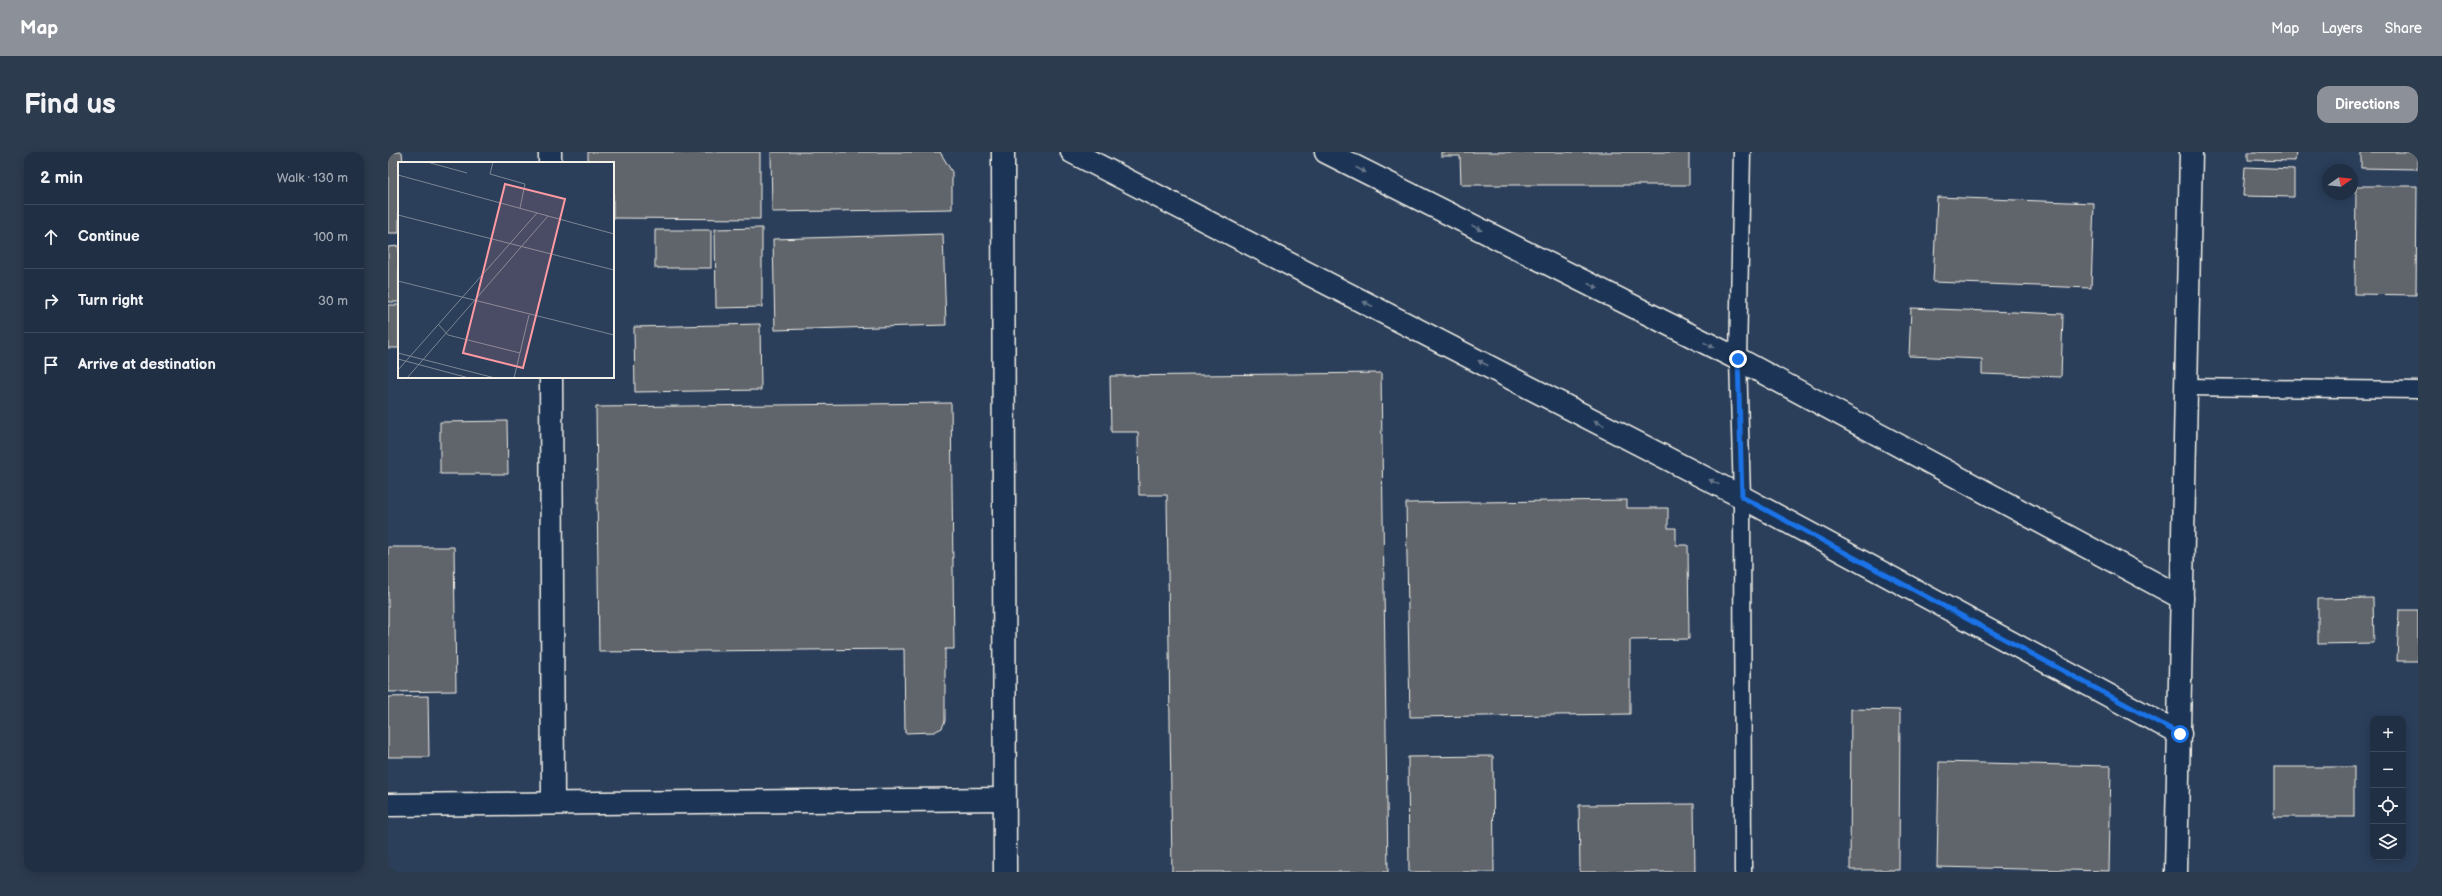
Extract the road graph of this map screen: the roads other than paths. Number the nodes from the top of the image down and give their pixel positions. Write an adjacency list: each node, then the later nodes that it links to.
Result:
1 (1003, 152): 13 (street)
2 (1072, 152): 10 (street, one-way to 2)
3 (1326, 152): 6 (street, one-way to 6)
4 (1742, 152): 6 (lane)
5 (2191, 152): 8 (street)
6 (1738, 359): 10 (lane); 11 (street)
7 (551, 378): 14 (street)
8 (2187, 386): 9 (lane); 11 (street)
9 (2418, 390)
10 (1742, 497): 12 (street); 17 (lane)
11 (2182, 598): 12 (street)
12 (2180, 734): 18 (street)
13 (1004, 799): 14 (street); 16 (street)
14 (553, 803): 15 (street)
15 (388, 805)
16 (1005, 872)
17 (1743, 872)
18 (2176, 872)

